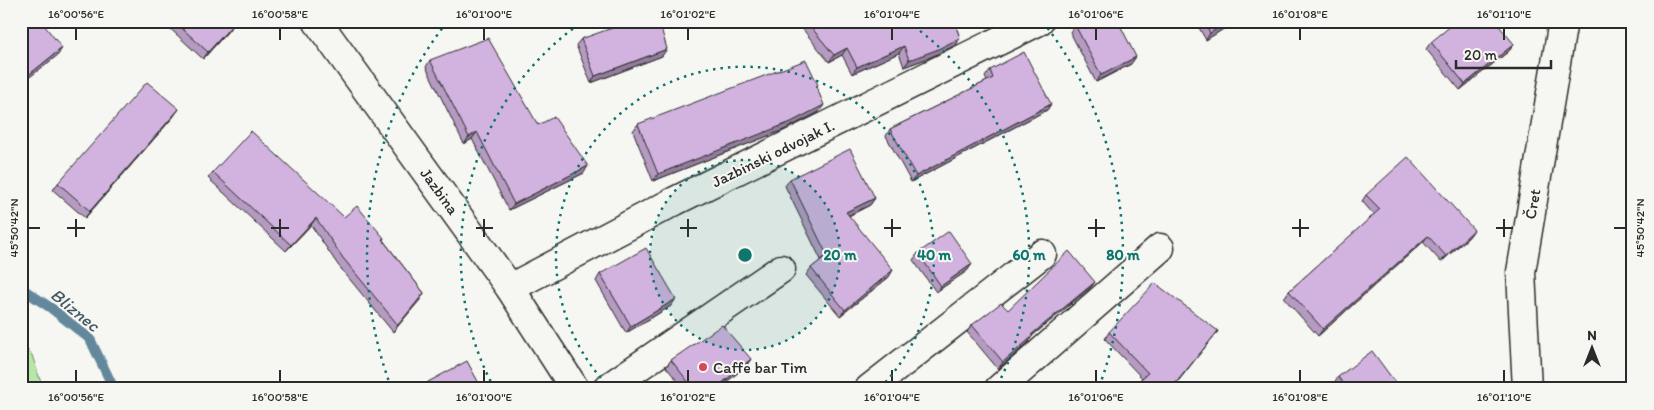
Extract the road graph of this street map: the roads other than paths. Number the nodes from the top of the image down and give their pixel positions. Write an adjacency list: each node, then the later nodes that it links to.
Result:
1 (316, 21): 7 (street, Jazbina)
2 (1039, 21): 7 (street, Jazbinski odvojak I.)
3 (1563, 21): 12 (street, Čret)
4 (1160, 248): 11 (street)
5 (1042, 254): 10 (street)
6 (781, 269): 9 (street)
7 (510, 288): 8 (street, Jazbina)
8 (575, 389)
9 (606, 389)
10 (869, 389)
11 (999, 389)
12 (1527, 389)

